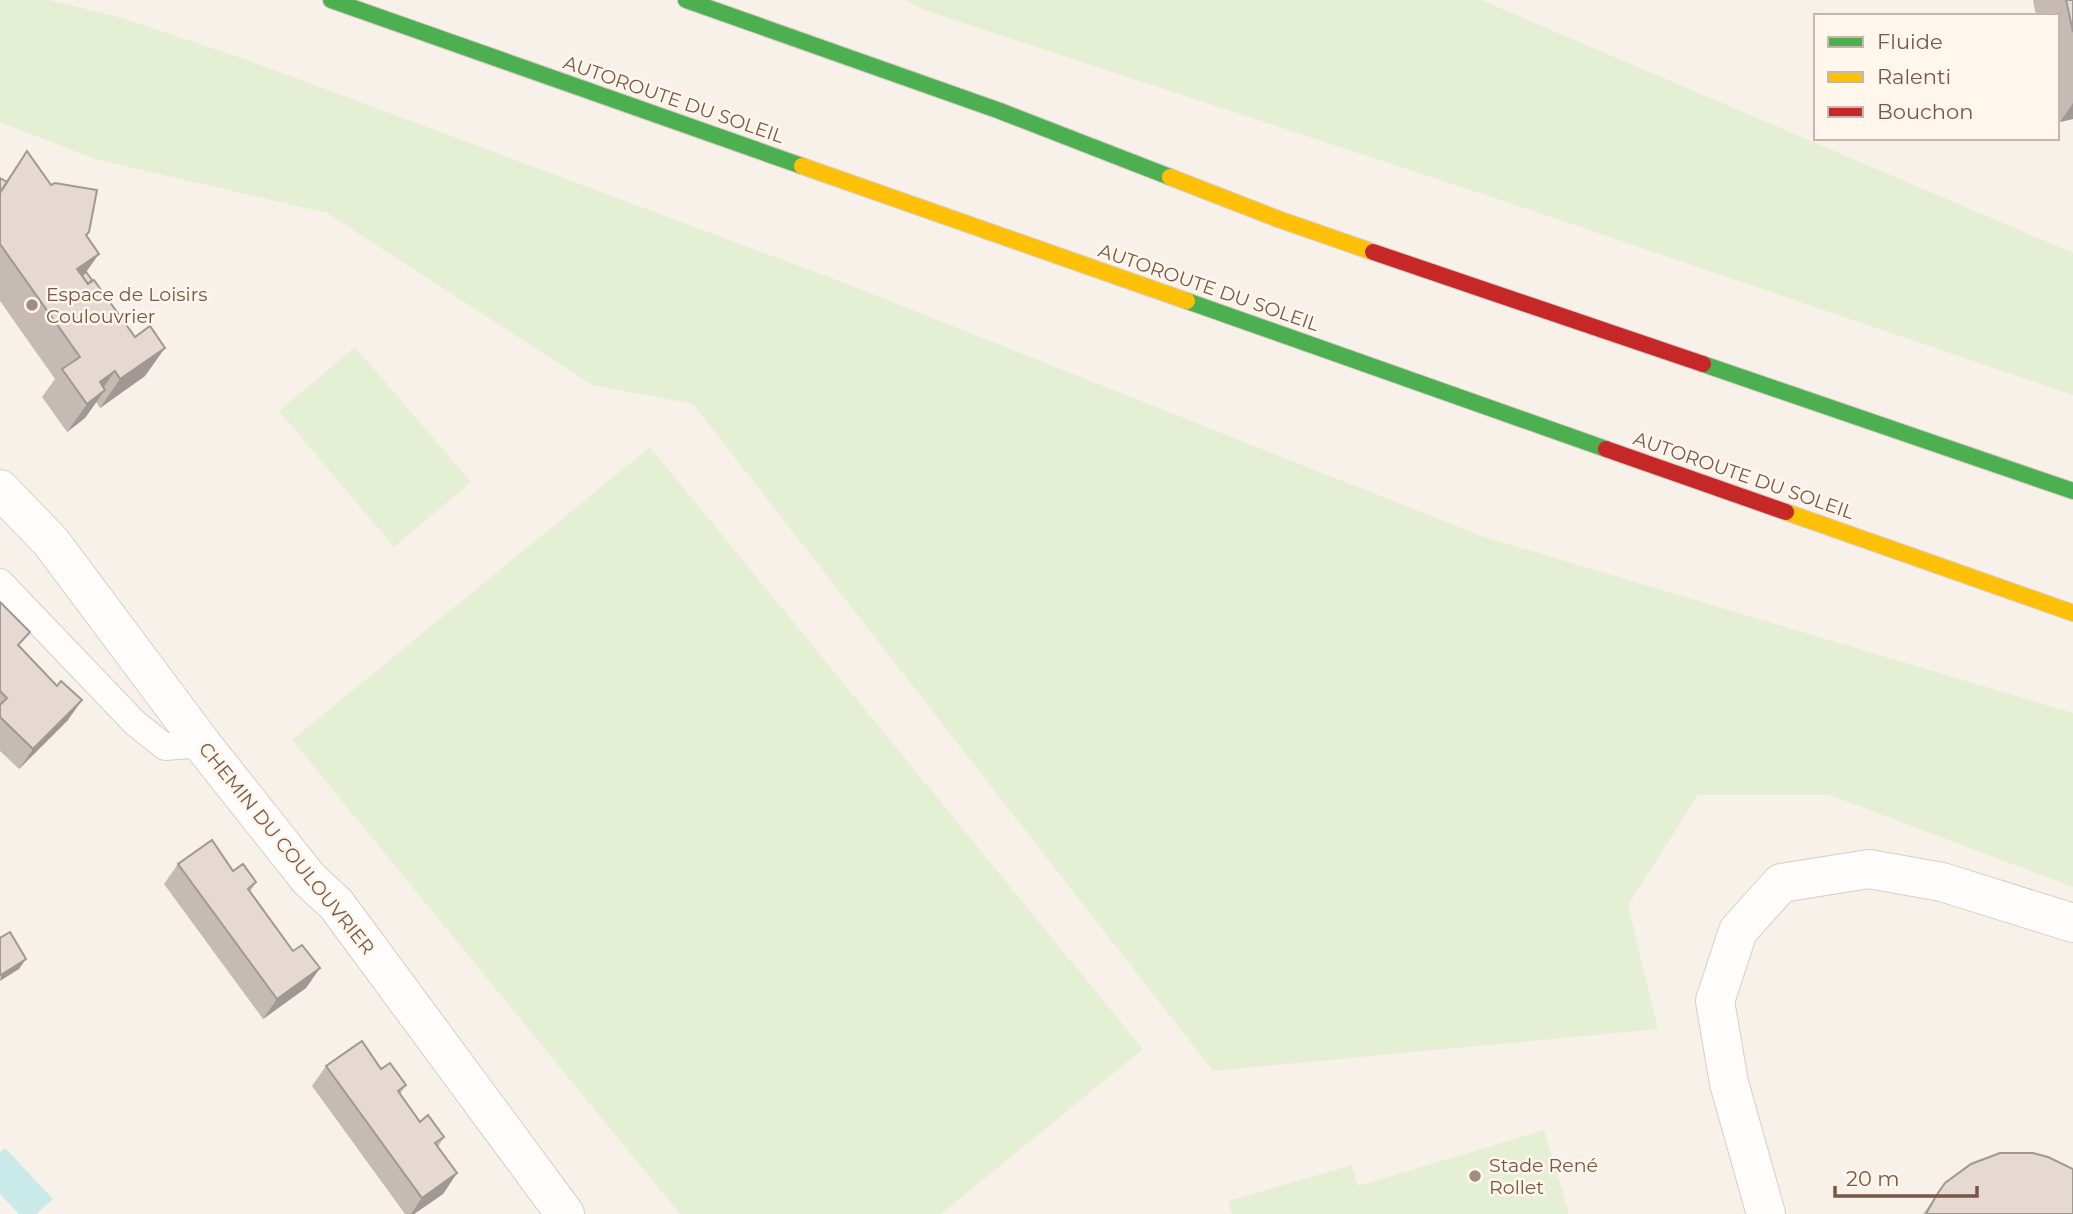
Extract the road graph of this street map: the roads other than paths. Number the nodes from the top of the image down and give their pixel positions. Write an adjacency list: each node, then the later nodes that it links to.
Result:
1 (331, 0): 6 (highway, AUTOROUTE DU SOLEIL)
2 (686, 0): 4 (highway)
3 (0, 489): 7 (street, CHEMIN DU COULOUVRIER)
4 (2073, 491)
5 (0, 582): 7 (lane)
6 (2073, 613)
7 (202, 744): 9 (street, CHEMIN DU COULOUVRIER)
8 (2073, 923): 10 (street)
9 (565, 1214)
10 (1766, 1214)

